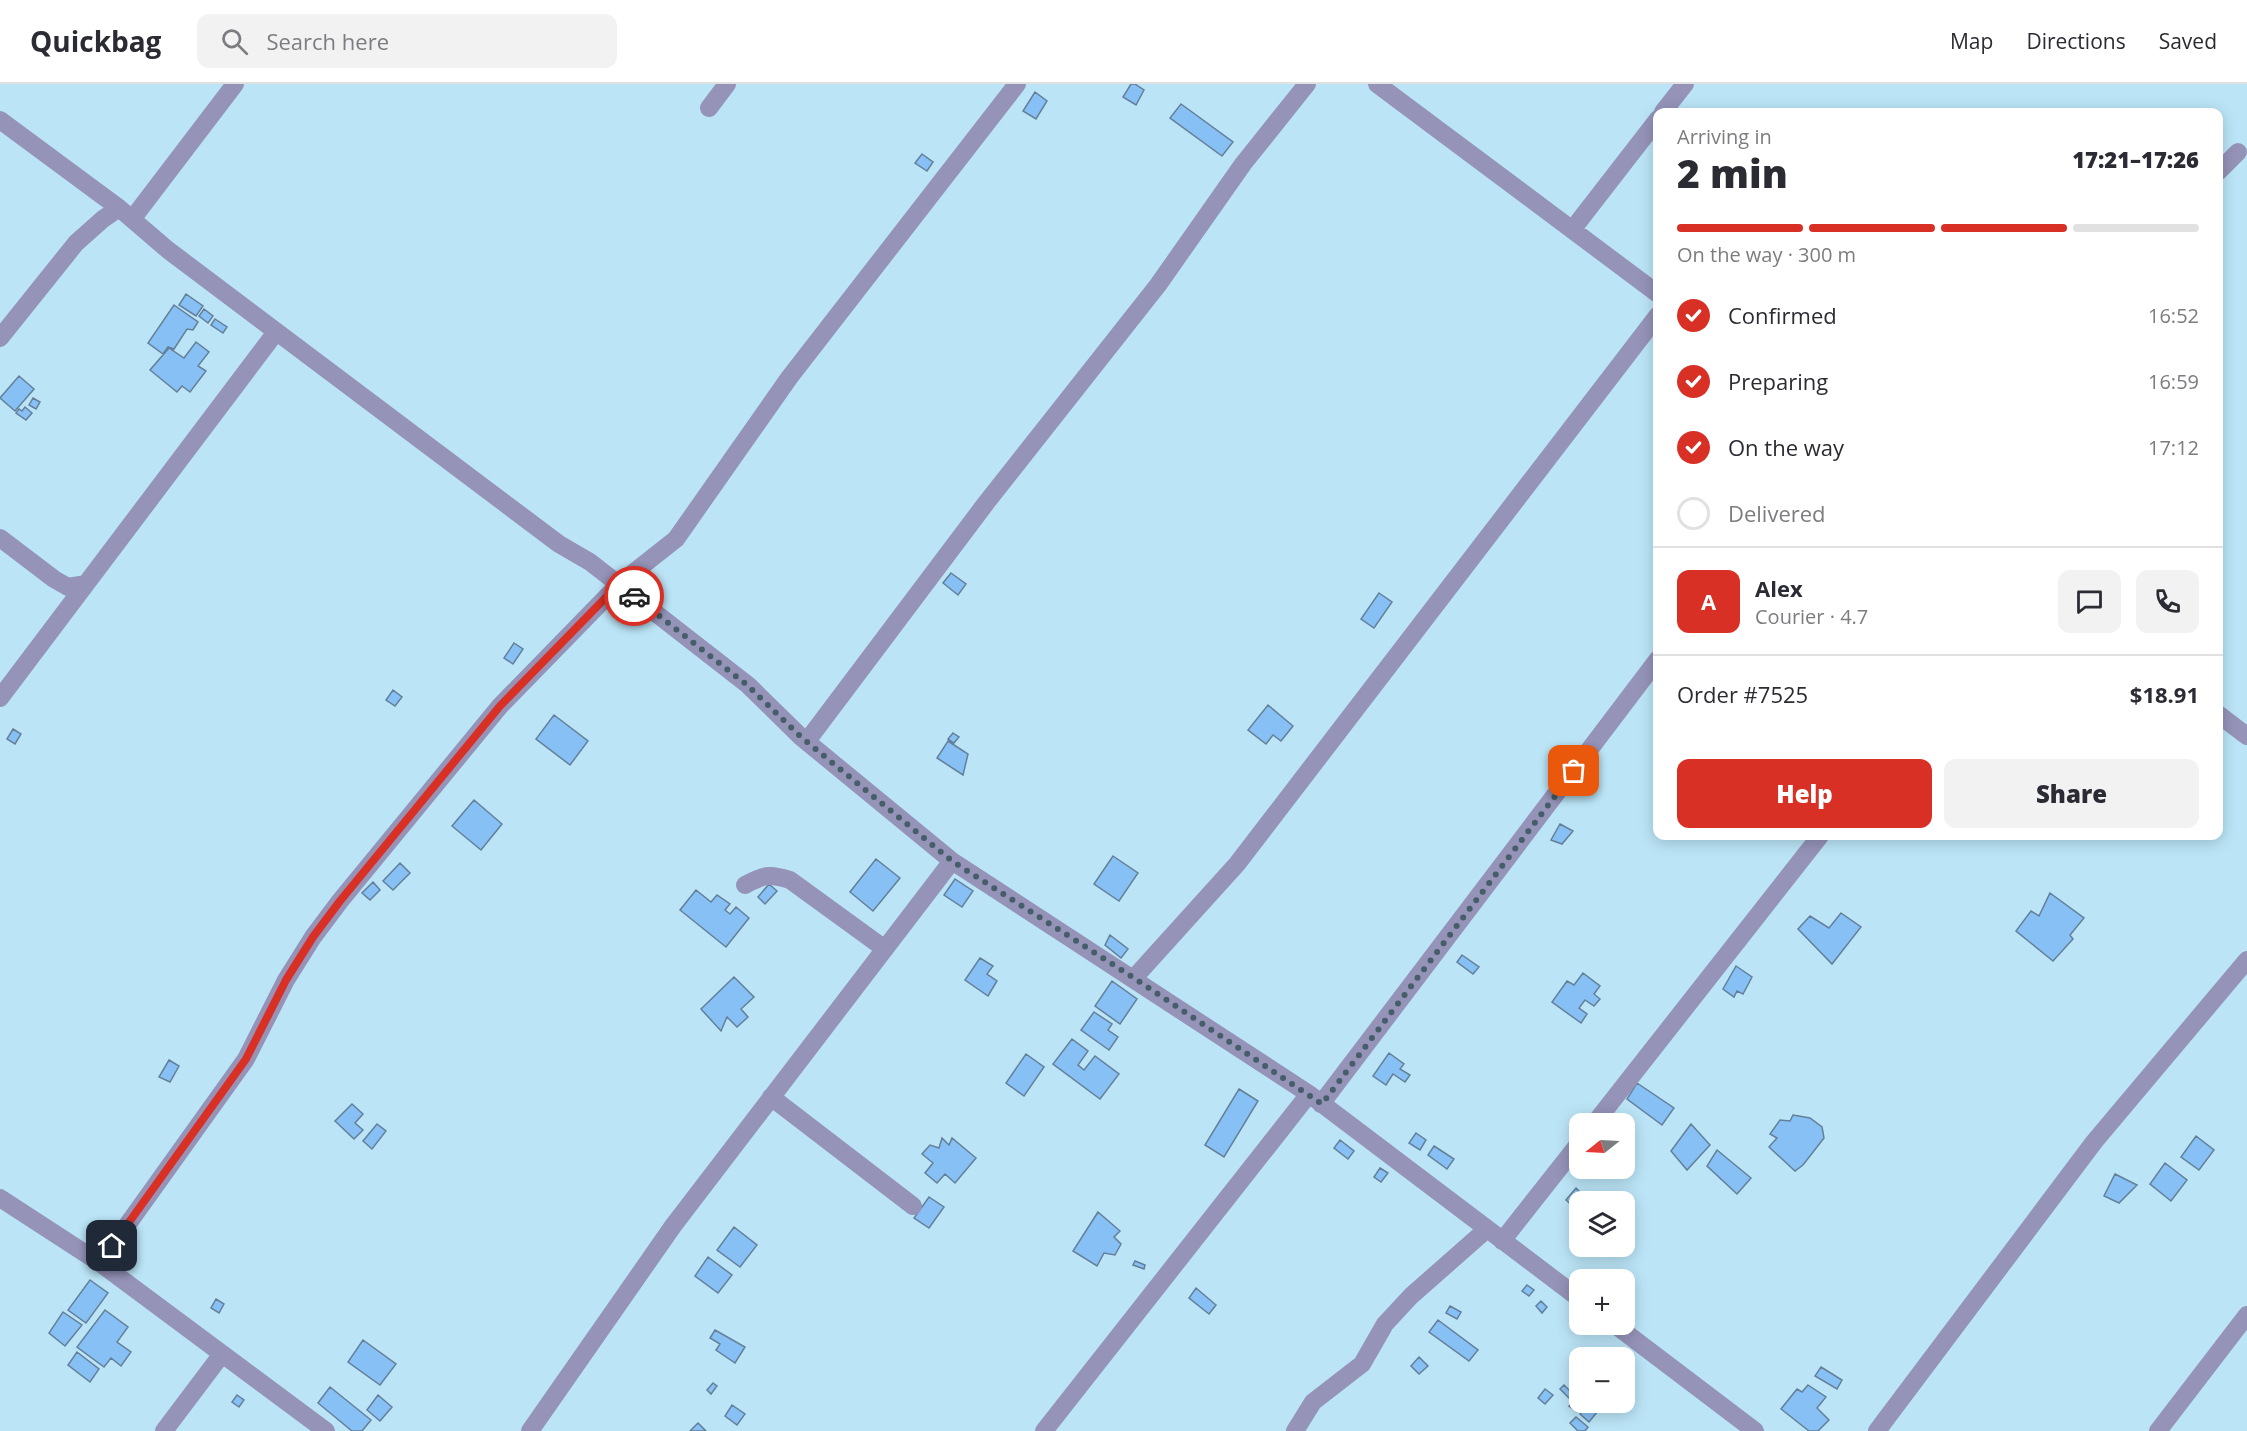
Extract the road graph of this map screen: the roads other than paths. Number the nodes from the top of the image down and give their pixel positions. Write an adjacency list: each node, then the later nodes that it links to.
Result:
1 (235, 84): 13 (street)
2 (727, 84): 7 (street)
3 (1017, 84): 21 (street)
4 (1307, 84): 26 (street)
5 (1377, 84): 14 (street)
6 (1685, 84): 8 (street)
7 (709, 108)
8 (1666, 108)
9 (0, 120): 13 (street)
10 (1653, 125): 14 (street)
11 (2238, 152): 12 (street)
12 (2223, 167)
13 (126, 213): 17 (street); 18 (street)
14 (1572, 230): 15 (street)
15 (1653, 290)
16 (1653, 322): 32 (street)
17 (276, 332): 20 (street); 21 (street)
18 (0, 338)
19 (0, 538): 20 (street)
20 (86, 584): 23 (street)
21 (619, 584): 26 (street); 41 (street)
22 (1653, 665): 34 (street)
23 (0, 698)
24 (2223, 718): 25 (street)
25 (2247, 735)
26 (807, 741): 28 (street)
27 (1817, 840): 35 (street)
28 (952, 861): 30 (street); 32 (street)
29 (745, 885): 30 (street)
30 (885, 949): 33 (street)
31 (2247, 960): 52 (street)
32 (1134, 978): 34 (street)
33 (771, 1097): 38 (street); 48 (street)
34 (1315, 1099): 39 (street); 49 (street)
35 (1603, 1113)
36 (1569, 1157): 40 (street)
37 (0, 1198): 41 (street)
38 (913, 1206)
39 (1487, 1229): 40 (street); 50 (street)
40 (1502, 1241): 42 (street)
41 (100, 1263): 45 (street)
42 (1569, 1291)
43 (2247, 1315): 53 (street)
44 (1628, 1335): 51 (street)
45 (222, 1354): 46 (street); 47 (street)
46 (164, 1431)
47 (326, 1431)
48 (530, 1431)
49 (1044, 1431)
50 (1295, 1431)
51 (1755, 1431)
52 (1877, 1431)
53 (2158, 1431)

